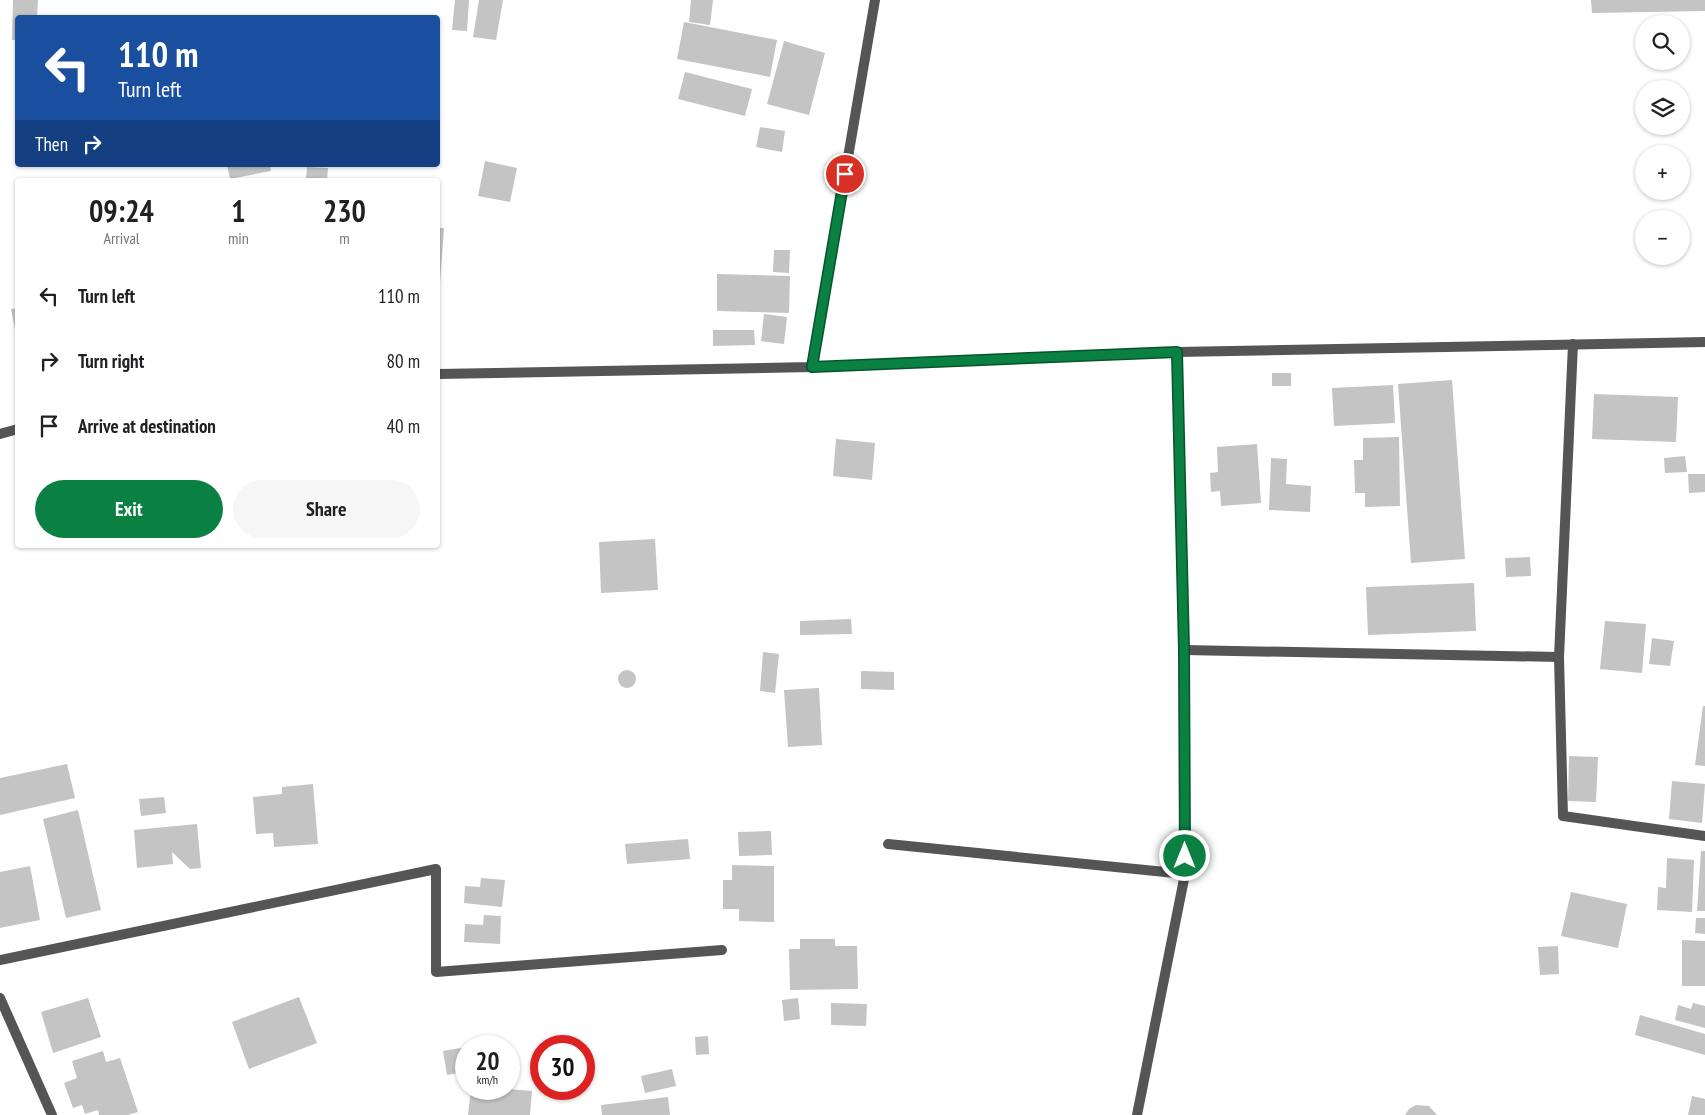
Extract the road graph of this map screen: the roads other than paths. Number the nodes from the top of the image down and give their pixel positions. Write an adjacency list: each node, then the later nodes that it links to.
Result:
1 (875, 0): 5 (street)
2 (1705, 342): 3 (street)
3 (1573, 344): 4 (street); 10 (street)
4 (1177, 352): 5 (street); 9 (street)
5 (812, 367): 6 (street)
6 (440, 374)
7 (15, 430): 8 (street)
8 (0, 434)
9 (1184, 650): 10 (street); 13 (street)
10 (1559, 657): 11 (street)
11 (1705, 836)
12 (888, 844): 13 (street)
13 (1186, 874): 18 (street)
14 (722, 950): 15 (street)
15 (0, 960)
16 (0, 998): 17 (street)
17 (52, 1115)
18 (1137, 1115)

